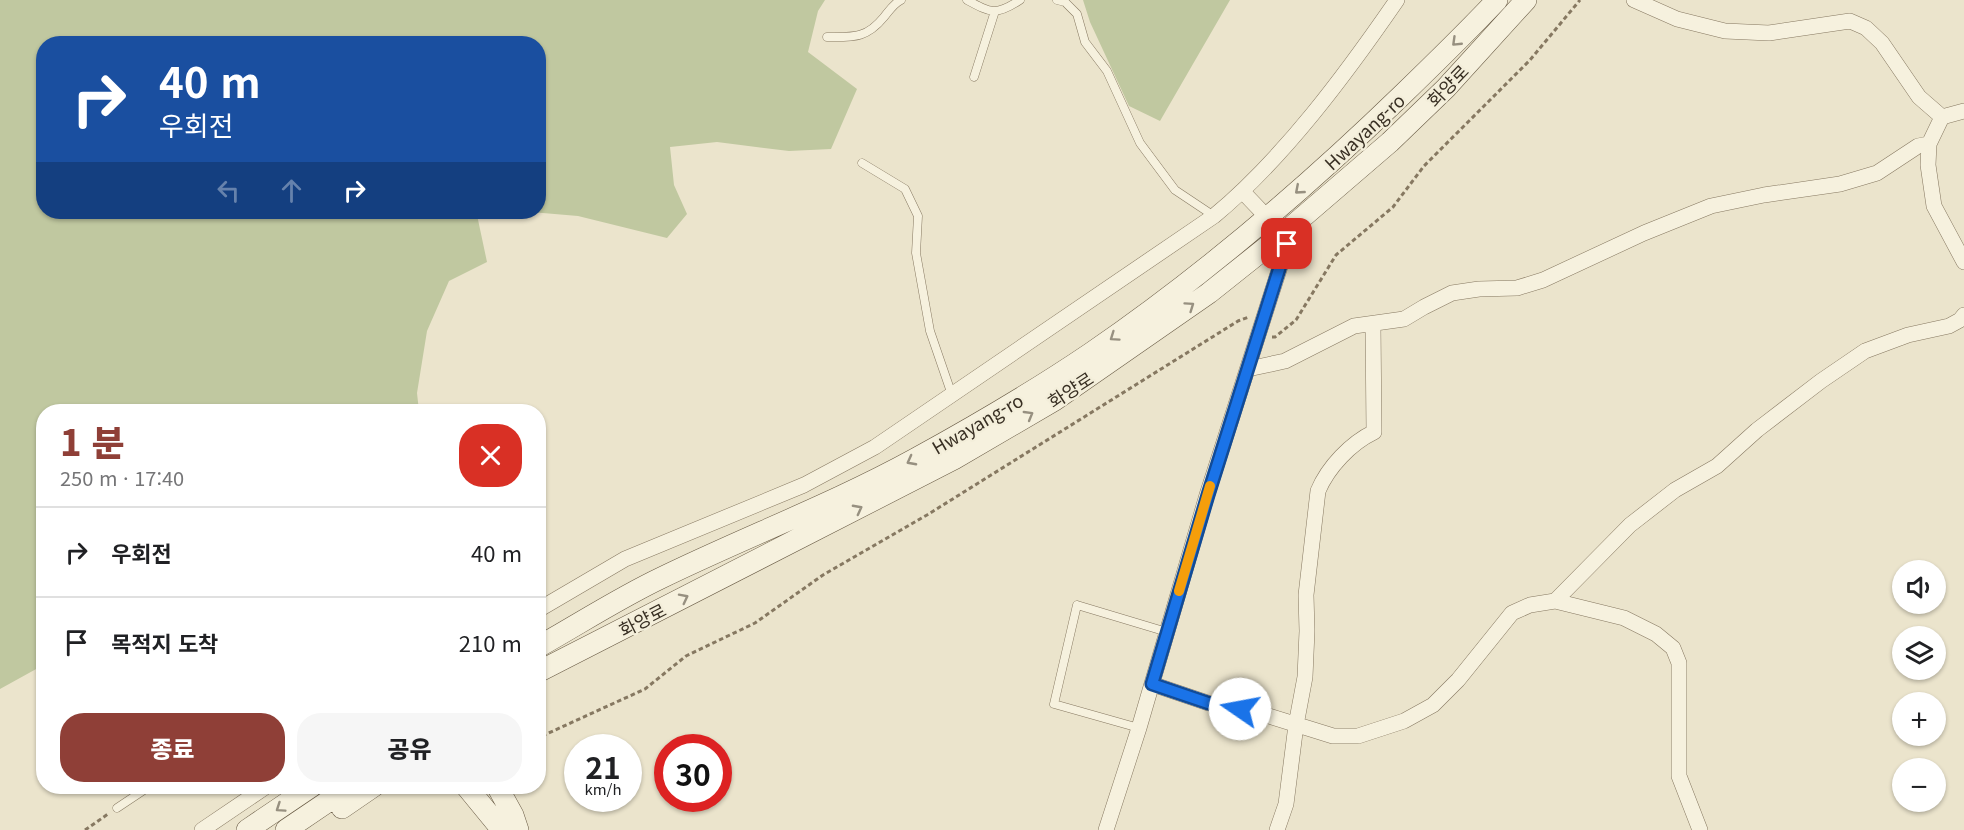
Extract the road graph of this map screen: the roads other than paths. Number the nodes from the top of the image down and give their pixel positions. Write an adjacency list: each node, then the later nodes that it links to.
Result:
1 (901, 0): 10 (lane)
2 (967, 0): 9 (lane)
3 (1020, 0): 9 (lane)
4 (1057, 0): 17 (lane)
5 (1396, 0): 16 (street, Hwayang-ro)
6 (1497, 0): 18 (main road, Hwayang-ro, one-way to 18)
7 (1526, 0): 19 (main road, 화양로)
8 (1634, 0): 13 (street)
9 (995, 11): 11 (lane)
10 (827, 37)
11 (974, 77)
12 (1964, 111): 13 (street)
13 (1942, 117): 14 (street)
14 (1929, 144): 20 (street); 22 (street)
15 (862, 163): 24 (lane)
16 (1243, 192): 17 (street, Hwayang-ro); 18 (street)
17 (1214, 216): 24 (street, Hwayang-ro)
18 (1268, 217): 19 (street); 29 (main road, Hwayang-ro, one-way to 29)
19 (1284, 234): 23 (street); 27 (main road, 화양로, one-way to 19)
20 (1964, 262)
21 (1964, 315): 25 (street)
22 (1373, 324): 23 (street); 33 (street)
23 (1248, 369): 28 (street)
24 (952, 395): 26 (street, Hwayang-ro)
25 (1555, 601): 33 (street); 53 (street)
26 (546, 605)
27 (635, 623): 30 (main road, 화양로); 31 (main road)
28 (1167, 632): 32 (street); 34 (lane)
29 (546, 642)
30 (546, 668)
31 (546, 681)
32 (1152, 684): 33 (street); 34 (street)
33 (1296, 725): 52 (street)
34 (1138, 729): 51 (street)
35 (137, 794): 43 (lane)
36 (255, 794): 44 (street)
37 (300, 794): 45 (main road, one-way to 45)
38 (339, 794): 46 (main road)
39 (362, 794): 47 (main road)
40 (473, 794): 48 (main road)
41 (488, 794): 49 (main road)
42 (501, 794): 50 (main road)
43 (117, 807)
44 (202, 830)
45 (247, 830)
46 (286, 830)
47 (309, 830)
48 (502, 830)
49 (511, 830)
50 (518, 830)
51 (1106, 830)
52 (1277, 830)
53 (1700, 830)

